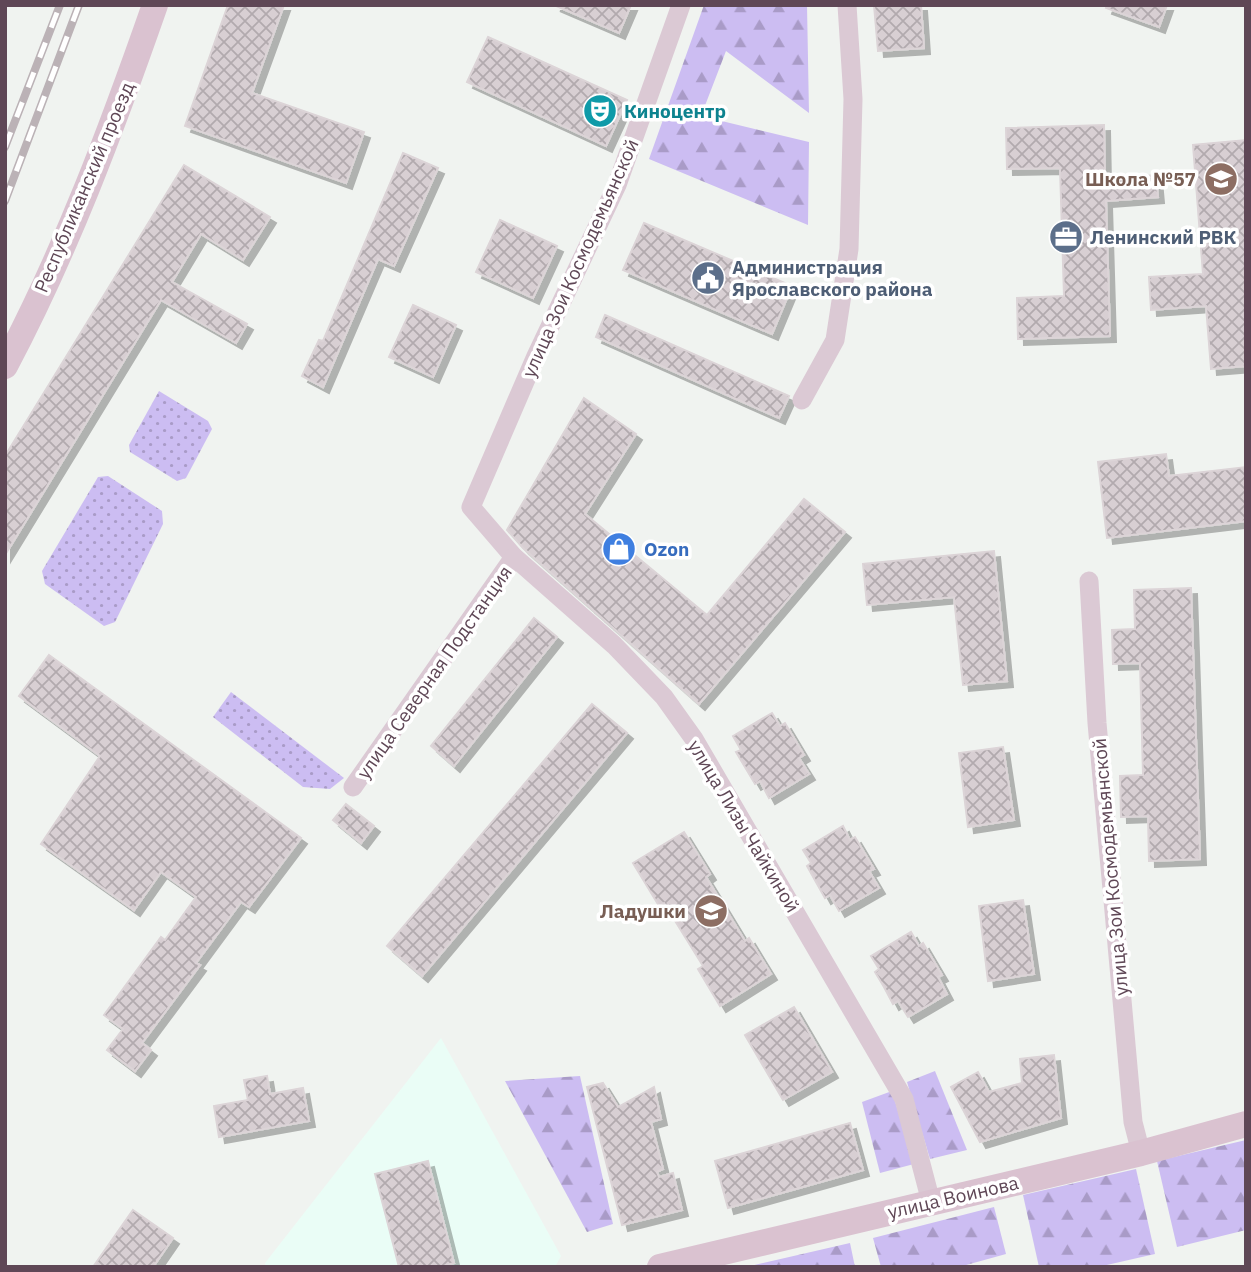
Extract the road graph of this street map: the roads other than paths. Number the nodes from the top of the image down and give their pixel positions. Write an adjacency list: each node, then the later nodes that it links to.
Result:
1 (155, 5): 4 (street, Республиканский проезд)
2 (681, 5): 6 (street, улица Зои Космодемьянской)
3 (847, 5): 5 (street)
4 (5, 366)
5 (802, 400)
6 (471, 507): 7 (street, улица Лизы Чайкиной)
7 (514, 557): 9 (street, улица Северная Подстанция); 12 (street, улица Лизы Чайкиной)
8 (1089, 580): 11 (street, улица Зои Космодемьянской)
9 (353, 787)
10 (1246, 1124): 11 (street, улица Воинова)
11 (1142, 1153): 12 (street, улица Воинова)
12 (930, 1202): 13 (street, улица Воинова)
13 (660, 1267)

